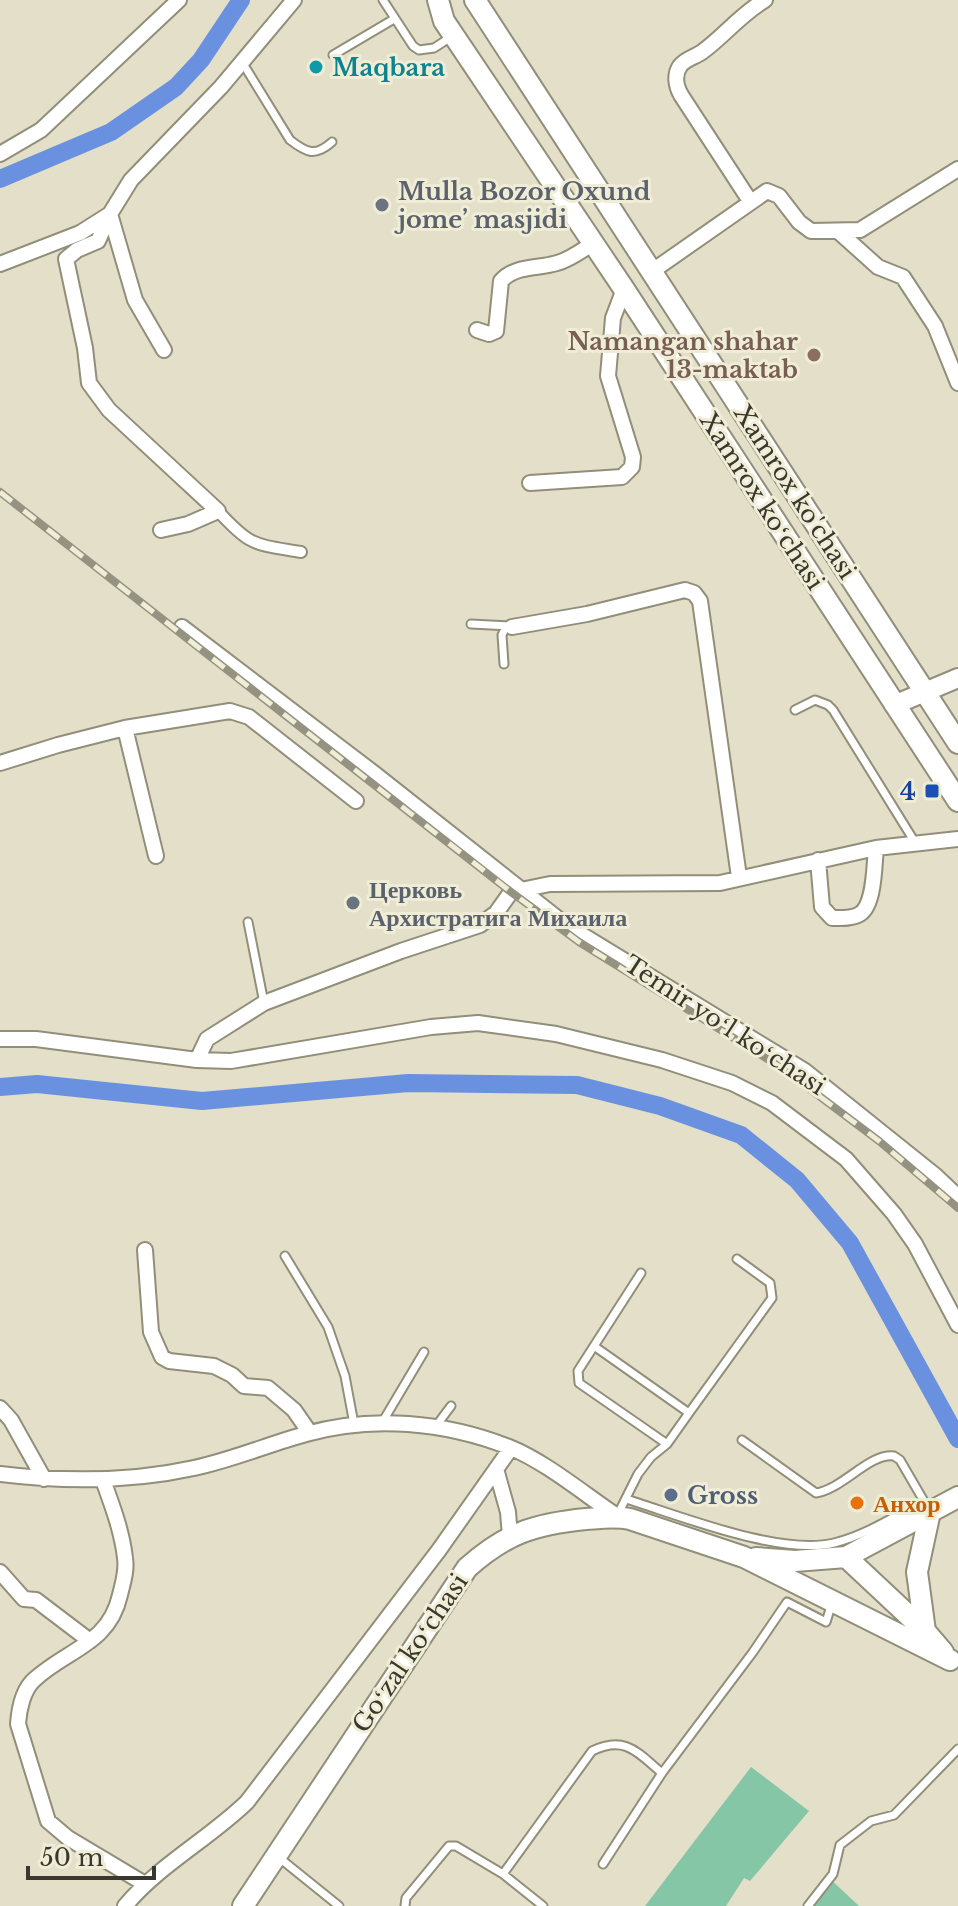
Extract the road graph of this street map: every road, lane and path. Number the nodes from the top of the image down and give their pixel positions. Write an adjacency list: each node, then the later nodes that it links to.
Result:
1 (179, 0): 12 (street)
2 (294, 0): 10 (street)
3 (383, 0): 7 (lane)
4 (438, 0): 8 (main road, Xamrox koʻchasi)
5 (475, 0): 19 (main road, Xamrox ko'chasi)
6 (765, 0): 14 (street)
7 (394, 19): 8 (lane); 9 (lane)
8 (454, 36): 17 (main road, Xamrox koʻchasi)
9 (333, 55)
10 (242, 62): 11 (lane); 15 (street)
11 (332, 142)
12 (0, 154)
13 (958, 169): 16 (street)
14 (750, 201): 16 (street); 19 (street)
15 (110, 214): 18 (street); 22 (street); 25 (street)
16 (839, 232): 23 (street)
17 (592, 244): 20 (main road, Xamrox koʻchasi); 21 (street)
18 (0, 264)
19 (651, 272): 33 (main road, Xamrox ko'chasi)
20 (624, 289): 24 (street); 34 (main road, Xamrox koʻchasi)
21 (477, 330)
22 (164, 350)
23 (958, 383)
24 (530, 483)
25 (218, 511): 26 (street); 27 (street)
26 (161, 530)
27 (301, 552)
28 (471, 624): 30 (lane)
29 (182, 627): 47 (street, Temir yoʻl koʻchasi)
30 (512, 627): 31 (lane); 46 (street)
31 (504, 664)
32 (958, 678): 33 (street)
33 (926, 691): 34 (street); 37 (main road, Xamrox ko'chasi)
34 (894, 705): 40 (main road, Xamrox koʻchasi)
35 (795, 710): 42 (lane)
36 (125, 728): 38 (street); 39 (street); 44 (street)
37 (958, 743)
38 (0, 763)
39 (356, 801)
40 (958, 801)
41 (958, 839): 42 (street)
42 (916, 844): 43 (street)
43 (876, 848): 45 (street); 45 (street)
44 (156, 856)
45 (818, 860): 46 (street)
46 (739, 877): 47 (street)
47 (517, 892): 49 (street); 52 (street, Temir yoʻl koʻchasi)
48 (248, 922): 49 (lane)
49 (264, 1003): 51 (street)
50 (0, 1039): 51 (street)
51 (197, 1060): 57 (street)
52 (958, 1197)
53 (145, 1250): 66 (street)
54 (285, 1256): 64 (lane)
55 (737, 1259): 62 (lane)
56 (641, 1273): 58 (lane)
57 (958, 1325)
58 (594, 1346): 62 (lane); 68 (lane)
59 (424, 1352): 63 (lane)
60 (451, 1406): 65 (lane)
61 (0, 1408): 72 (street)
62 (689, 1413): 68 (lane)
63 (382, 1423): 64 (street); 65 (street)
64 (354, 1426): 66 (street)
65 (435, 1427): 69 (street)
66 (310, 1433): 73 (street)
67 (742, 1440): 74 (lane)
68 (667, 1444): 75 (lane)
69 (511, 1448): 70 (street); 75 (street)
70 (496, 1469): 76 (street); 89 (street)
71 (0, 1474): 72 (street)
72 (44, 1479): 73 (street)
73 (103, 1480): 82 (street)
74 (940, 1503): 75 (lane); 78 (main road); 81 (main road)
75 (622, 1508): 76 (main road, Goʻzal koʻchasi); 77 (main road, Goʻzal koʻchasi)
76 (510, 1536): 86 (main road, Goʻzal koʻchasi)
77 (744, 1557): 78 (main road); 80 (main road)
78 (846, 1557): 81 (main road)
79 (0, 1572): 82 (street)
80 (833, 1600): 83 (main road); 85 (lane)
81 (925, 1631): 83 (main road)
82 (90, 1641): 89 (street)
83 (954, 1664)
84 (958, 1749): 95 (lane)
85 (662, 1773): 87 (lane); 88 (lane)
86 (275, 1855): 91 (main road, Goʻzal koʻchasi); 92 (lane)
87 (603, 1864)
88 (503, 1874): 93 (lane); 94 (lane)
89 (145, 1884): 90 (street)
90 (125, 1906)
91 (243, 1906)
92 (339, 1906)
93 (405, 1906)
94 (543, 1906)
95 (808, 1906)

